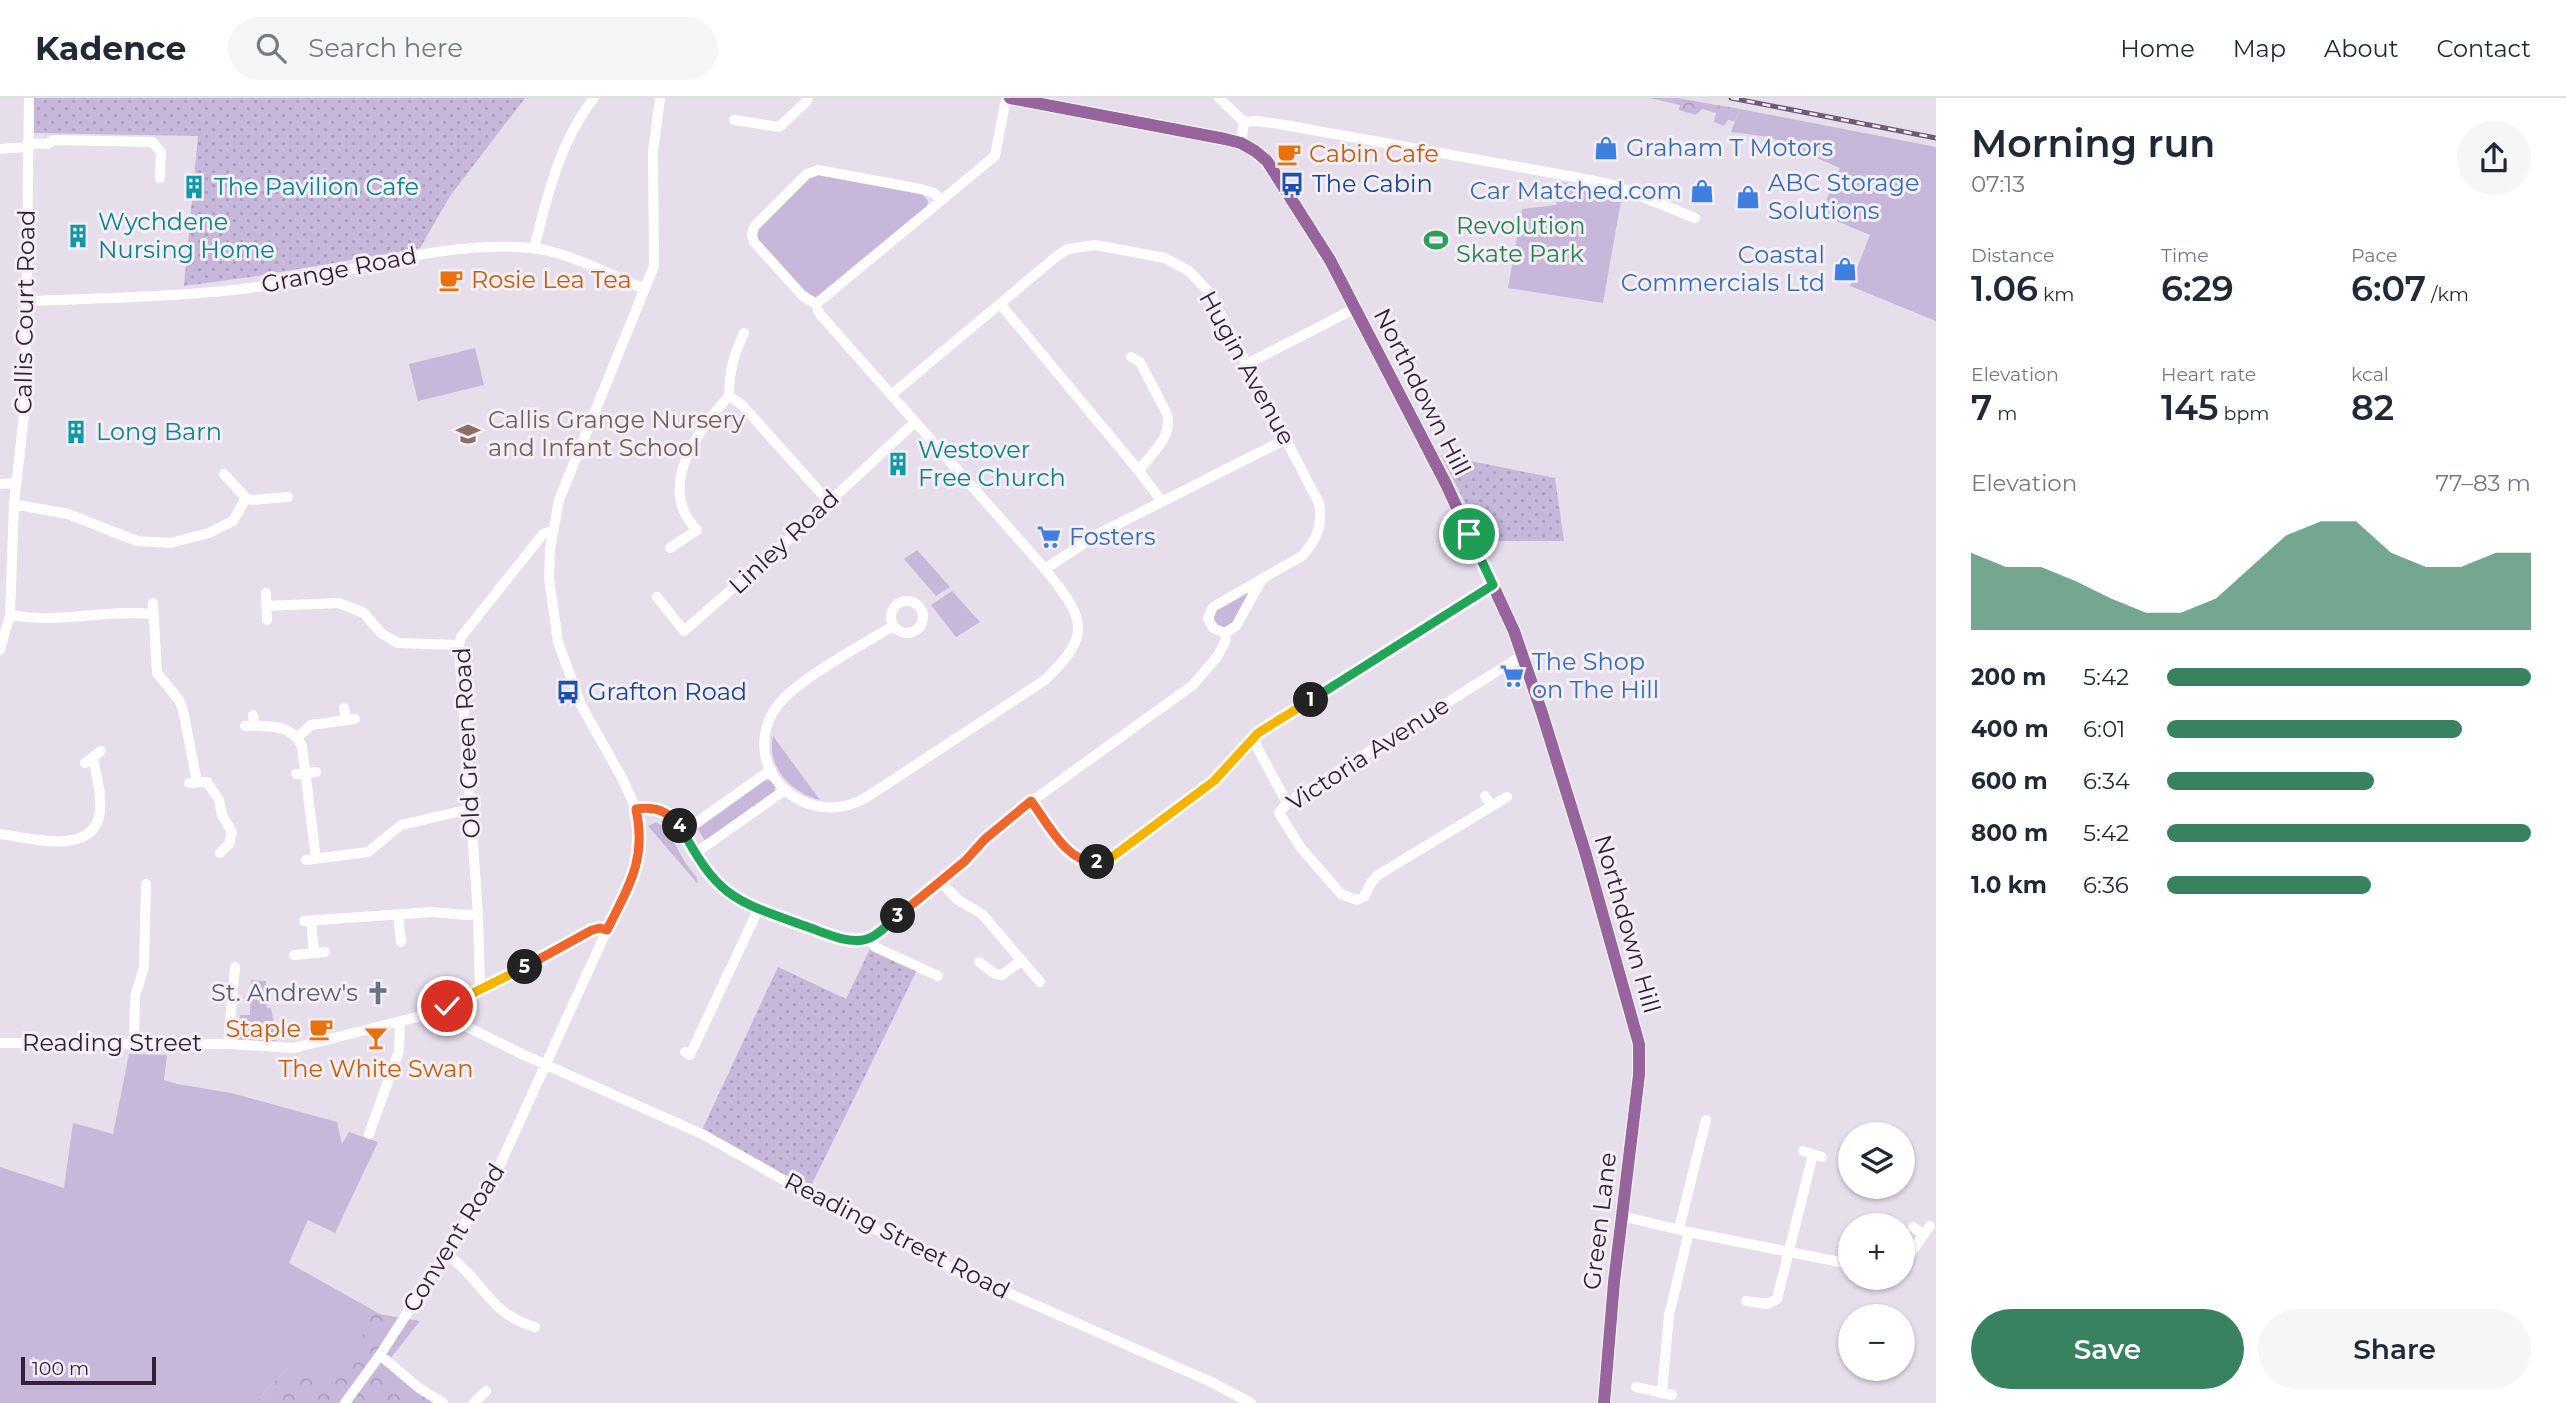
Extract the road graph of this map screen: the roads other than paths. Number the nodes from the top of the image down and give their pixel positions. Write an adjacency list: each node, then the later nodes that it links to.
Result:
1 (29, 98): 10 (street, Callis Court Road)
2 (594, 98): 17 (street)
3 (660, 98): 18 (street, Convent Road)
4 (808, 98): 7 (street)
5 (1008, 98): 9 (main road); 15 (street)
6 (1219, 98): 8 (street)
7 (734, 120)
8 (1244, 122): 9 (street); 16 (street)
9 (1241, 143): 22 (main road, Northdown Hill)
10 (27, 145): 11 (street); 12 (street); 13 (street, Callis Court Road)
11 (0, 149)
12 (160, 178)
13 (27, 192): 14 (street); 19 (street, Callis Court Road)
14 (40, 193)
15 (941, 200): 20 (street); 20 (street)
16 (1695, 218)
17 (534, 249): 18 (street, Grange Road); 19 (street, Grange Road)
18 (645, 289): 39 (street, Convent Road)
19 (26, 301): 32 (street, Callis Court Road)
20 (816, 304): 26 (street)
21 (1001, 305): 25 (street, Hugin Avenue); 26 (street, Hugin Avenue); 30 (street)
22 (1356, 308): 25 (street); 43 (main road, Northdown Hill)
23 (744, 333): 27 (street)
24 (1132, 357): 30 (street)
25 (1247, 364): 29 (street, Hugin Avenue)
26 (891, 395): 28 (street)
27 (729, 396): 36 (street); 40 (street)
28 (915, 422): 36 (street, Linley Road); 41 (street)
29 (1286, 439): 37 (street); 42 (street, Hugin Avenue)
30 (1139, 471): 37 (street)
31 (224, 475): 35 (street)
32 (16, 483): 33 (street); 38 (street, Callis Court Road)
33 (0, 484)
34 (282, 495): 35 (street)
35 (246, 498): 38 (street)
36 (828, 501): 45 (street, Linley Road)
37 (1162, 502): 41 (street)
38 (14, 504): 47 (street, Callis Court Road)
39 (552, 531): 51 (street, Old Green Road); 67 (street, Convent Road)
40 (670, 548)
41 (1045, 569): 60 (street)
42 (1262, 579): 50 (street); 50 (street, Hugin Avenue)
43 (1493, 585): 53 (main road, Northdown Hill); 57 (street)
44 (266, 593): 46 (street)
45 (657, 597)
46 (266, 606): 48 (street); 51 (street)
47 (10, 615): 52 (street, Callis Court Road); 70 (street)
48 (267, 620)
49 (893, 626): 59 (street)
50 (1225, 633): 63 (street)
51 (459, 645): 66 (street, Old Green Road)
52 (0, 650)
53 (1523, 655): 64 (street, Victoria Avenue); 95 (main road, Northdown Hill)
54 (348, 715): 56 (street)
55 (251, 722): 56 (street)
56 (298, 737): 66 (street)
57 (1254, 738): 63 (street); 64 (street)
58 (93, 757): 69 (street)
59 (771, 770): 60 (street); 68 (street)
60 (785, 790): 71 (street)
61 (1485, 796): 65 (street)
62 (1507, 797): 65 (street, Victoria Avenue)
63 (1031, 801): 72 (street)
64 (1287, 803): 65 (street, Victoria Avenue)
65 (1492, 806)
66 (470, 809): 75 (street, Old Green Road)
67 (636, 809): 68 (street); 77 (street, Convent Road)
68 (683, 832): 71 (street)
69 (0, 834)
70 (220, 853)
71 (694, 854): 74 (street)
72 (941, 882): 78 (street); 83 (street)
73 (146, 884): 93 (street)
74 (758, 910): 78 (street); 96 (street)
75 (478, 914): 76 (street); 88 (street, Old Green Road)
76 (398, 915): 79 (street); 80 (street)
77 (607, 930): 88 (street); 97 (street, Convent Road)
78 (871, 938): 86 (street)
79 (401, 942)
80 (314, 953): 81 (street); 82 (street)
81 (326, 953)
82 (294, 955)
83 (1022, 960): 84 (street); 87 (street)
84 (979, 962)
85 (235, 967): 94 (street)
86 (938, 976)
87 (1040, 982)
88 (480, 991): 89 (street); 90 (street)
89 (441, 1014): 90 (street); 91 (street, Reading Street)
90 (456, 1021): 97 (street)
91 (400, 1022): 94 (street, Reading Street); 99 (street)
92 (0, 1043): 93 (street, Reading Street)
93 (134, 1044): 94 (street, Reading Street)
94 (228, 1044)
95 (1639, 1044): 101 (main road, Green Lane)
96 (685, 1052)
97 (545, 1063): 106 (street, Convent Road); 116 (street, Reading Street Road)
98 (1706, 1120): 103 (street)
99 (369, 1134)
100 (1813, 1154): 105 (street)
101 (1622, 1216): 103 (street); 117 (main road, Green Lane)
102 (1915, 1227): 104 (street)
103 (1684, 1231): 105 (street); 111 (street)
104 (1915, 1247)
105 (1790, 1252): 107 (street); 108 (street)
106 (447, 1255): 109 (street); 110 (street, Convent Road)
107 (1838, 1262)
108 (1746, 1301)
109 (535, 1327)
110 (380, 1355): 113 (street, Convent Road); 114 (street)
111 (1636, 1387)
112 (486, 1391): 115 (street)
113 (345, 1403)
114 (443, 1403)
115 (474, 1403)
116 (1251, 1403)
117 (1604, 1403)

